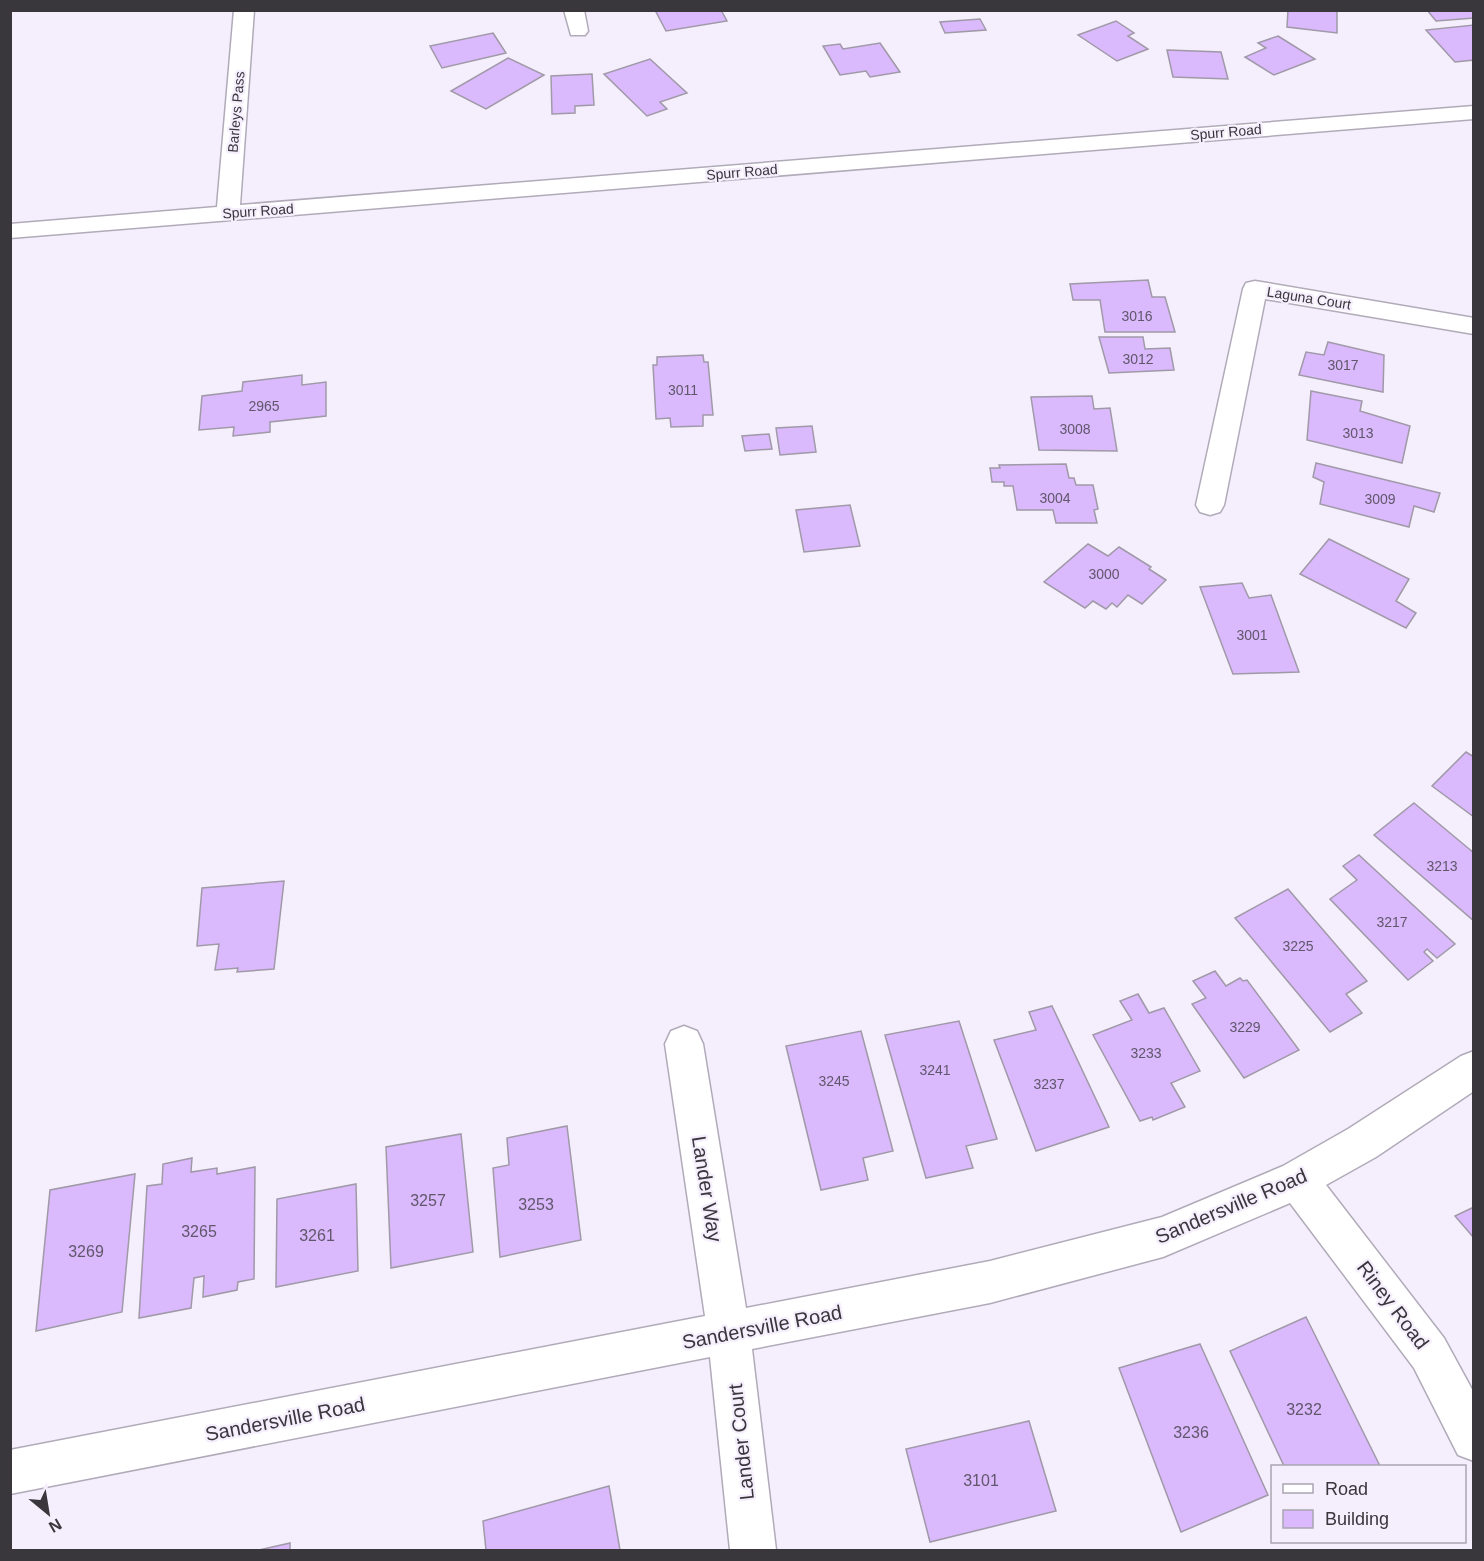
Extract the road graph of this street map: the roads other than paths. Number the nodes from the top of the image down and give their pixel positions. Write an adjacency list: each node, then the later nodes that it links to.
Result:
1 (244, 10): 5 (street, Barleys Pass)
2 (574, 10): 3 (street)
3 (578, 31)
4 (1473, 112): 5 (street, Spurr Road)
5 (228, 213): 6 (street, Spurr Road)
6 (10, 231)
7 (1473, 326): 8 (street, Laguna Court)
8 (1210, 505)
9 (684, 1044): 12 (street, Lander Way)
10 (1473, 1069): 11 (street, Sandersville Road)
11 (1297, 1180): 12 (street, Sandersville Road); 13 (street, Riney Road)
12 (729, 1333): 14 (street, Sandersville Road); 15 (street, Lander Court)
13 (1473, 1439)
14 (10, 1473)
15 (753, 1551)

